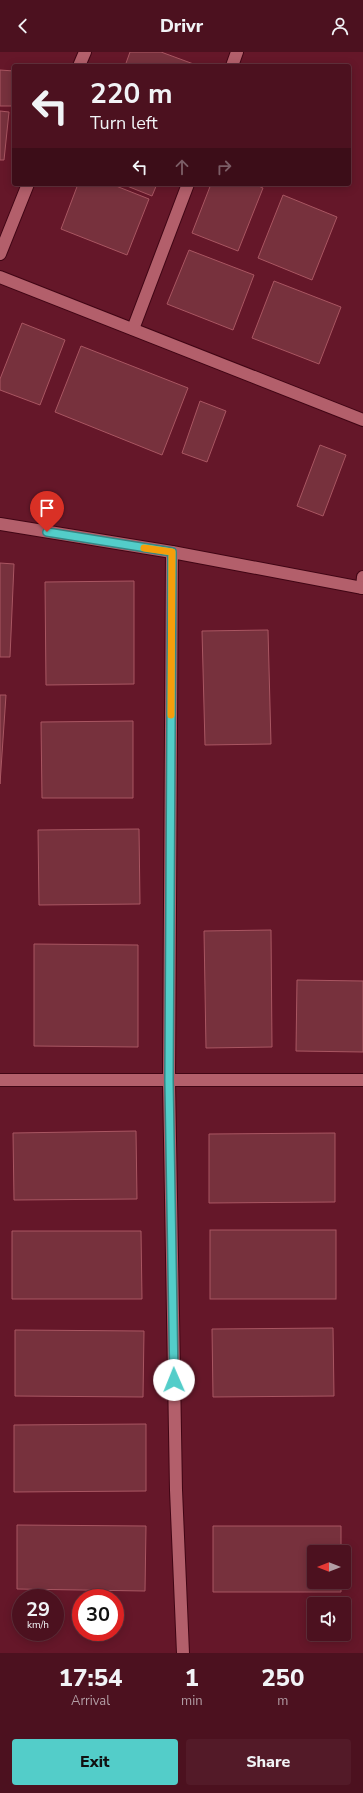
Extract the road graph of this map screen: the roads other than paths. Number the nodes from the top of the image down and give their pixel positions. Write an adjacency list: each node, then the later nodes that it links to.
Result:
1 (80, 52): 2 (street)
2 (85, 52): 4 (street)
3 (237, 52): 5 (street)
4 (80, 64)
5 (233, 64)
6 (27, 186): 8 (street)
7 (187, 186): 10 (street)
8 (0, 254)
9 (0, 277): 10 (street)
10 (133, 329): 11 (street)
11 (363, 420)
12 (0, 524): 13 (street)
13 (172, 552): 14 (street); 17 (street)
14 (363, 584)
15 (0, 1080): 17 (street)
16 (363, 1080): 17 (street)
17 (169, 1081): 18 (street)
18 (183, 1653)

